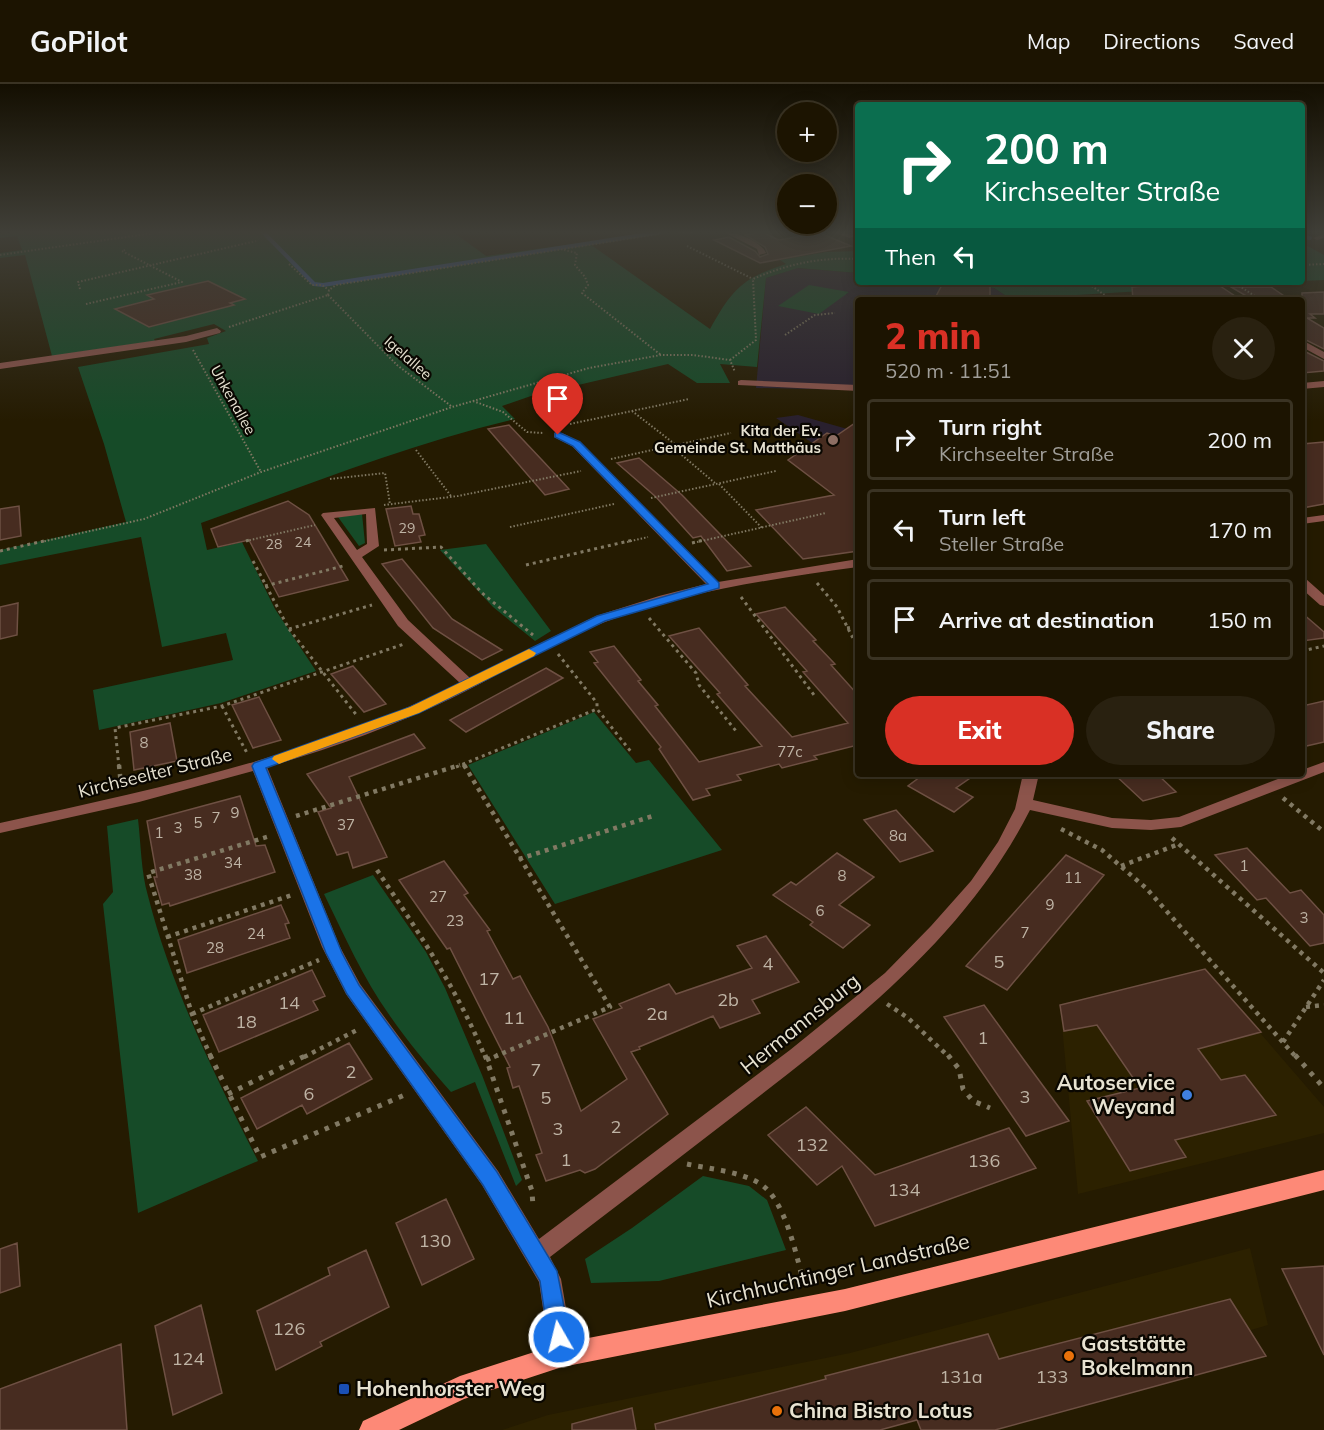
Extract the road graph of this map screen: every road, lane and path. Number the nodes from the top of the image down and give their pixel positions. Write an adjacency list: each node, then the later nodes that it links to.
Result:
1 (126, 295): 5 (path)
2 (328, 295): 7 (path); 21 (path, Igelallee)
3 (586, 295): 11 (path)
4 (754, 295): 13 (path)
5 (86, 304)
6 (835, 313): 8 (path)
7 (218, 330): 9 (street)
8 (785, 335)
9 (186, 339): 14 (street); 30 (path, Unkenallee)
10 (1305, 345): 12 (street)
11 (661, 355): 13 (path); 20 (path)
12 (1324, 356)
13 (730, 360): 15 (path)
14 (0, 366)
15 (741, 383): 18 (street)
16 (1324, 384): 17 (street)
17 (1305, 386)
18 (855, 388)
19 (689, 399): 22 (path)
20 (473, 400): 21 (path); 24 (path)
21 (452, 406): 30 (path)
22 (632, 411): 24 (path); 25 (path)
23 (731, 433): 25 (path)
24 (558, 435): 28 (street)
25 (676, 445): 26 (path)
26 (670, 446): 28 (path); 32 (path)
27 (416, 450): 33 (path)
28 (597, 464): 33 (path); 34 (street)
29 (776, 471): 32 (path)
30 (261, 472): 47 (path)
31 (330, 479): 35 (path)
32 (717, 484): 34 (path); 42 (path)
33 (451, 496): 35 (path)
34 (632, 501): 41 (path); 43 (street)
35 (390, 504): 36 (path)
36 (370, 510): 40 (street); 46 (street)
37 (826, 513): 42 (path)
38 (1324, 518): 39 (street)
39 (1305, 521)
40 (332, 522): 44 (path); 48 (street)
41 (510, 527)
42 (762, 528): 45 (path)
43 (664, 533): 45 (street); 51 (path)
44 (246, 541)
45 (677, 547): 53 (street)
46 (371, 548): 48 (street); 64 (path)
47 (0, 551)
48 (358, 559): 55 (path); 56 (street)
49 (253, 561): 55 (path)
50 (855, 563): 52 (street, Kirchseelter Straße)
51 (525, 565)
52 (808, 570): 53 (street, Kirchseelter Straße); 61 (path)
53 (722, 585): 58 (street, Kirchseelter Straße); 69 (path)
54 (1305, 585): 57 (street)
55 (265, 586): 60 (path)
56 (387, 601): 60 (path); 62 (street)
57 (1324, 602)
58 (639, 606): 64 (street, Kirchseelter Straße); 73 (path)
59 (855, 627): 61 (path)
60 (289, 628): 67 (path)
61 (847, 628): 63 (path)
62 (418, 639): 67 (path); 68 (street)
63 (855, 643)
64 (547, 644): 68 (street, Kirchseelter Straße); 71 (path)
65 (1324, 646): 66 (path)
66 (1305, 650)
67 (320, 672): 70 (path); 72 (path)
68 (469, 684): 72 (street, Kirchseelter Straße)
69 (813, 695)
70 (222, 706): 76 (path); 82 (path)
71 (597, 709): 74 (path); 75 (path)
72 (368, 729): 76 (street, Kirchseelter Straße)
73 (736, 731)
74 (632, 753)
75 (463, 764): 87 (path); 91 (path)
76 (259, 766): 82 (street, Kirchseelter Straße); 87 (street)
77 (1324, 767): 78 (street)
78 (1305, 775)
79 (1030, 777): 83 (street, Hermannsburg)
80 (1299, 777): 81 (street)
81 (1271, 788): 85 (street); 89 (path)
82 (123, 801): 88 (street, Kirchseelter Straße)
83 (1024, 806): 86 (street); 92 (path); 99 (street, Hermannsburg)
84 (656, 814): 91 (path)
85 (1181, 822): 86 (street); 90 (path)
86 (1158, 825): 90 (path)
87 (283, 826): 94 (street); 95 (path)
88 (0, 828)
89 (1324, 832)
90 (1179, 844): 92 (path); 97 (path)
91 (519, 859): 105 (path)
92 (1120, 866): 104 (path)
93 (377, 870): 105 (path)
94 (308, 890): 95 (path); 96 (street)
95 (167, 937): 102 (path)
96 (334, 953): 102 (path); 103 (street)
97 (1324, 973)
98 (1324, 980): 101 (path)
99 (873, 995): 109 (path); 110 (street, Hermannsburg)
100 (1324, 1005): 101 (path)
101 (1305, 1007): 104 (path)
102 (192, 1014): 108 (path)
103 (376, 1020): 106 (street); 108 (path)
104 (1283, 1042): 107 (path)
105 (486, 1060): 112 (path)
106 (424, 1087): 108 (path); 113 (street)
107 (1324, 1088)
108 (228, 1094)
109 (990, 1108)
110 (662, 1159): 113 (street, Hermannsburg); 114 (path)
111 (1324, 1180): 114 (main road, Kirchhuchtinger Landstraße)
112 (533, 1213)
113 (535, 1255): 115 (street)
114 (811, 1306): 115 (main road, Kirchhuchtinger Landstraße)
115 (562, 1354): 116 (main road, Kirchhuchtinger Landstraße)
116 (372, 1430)

